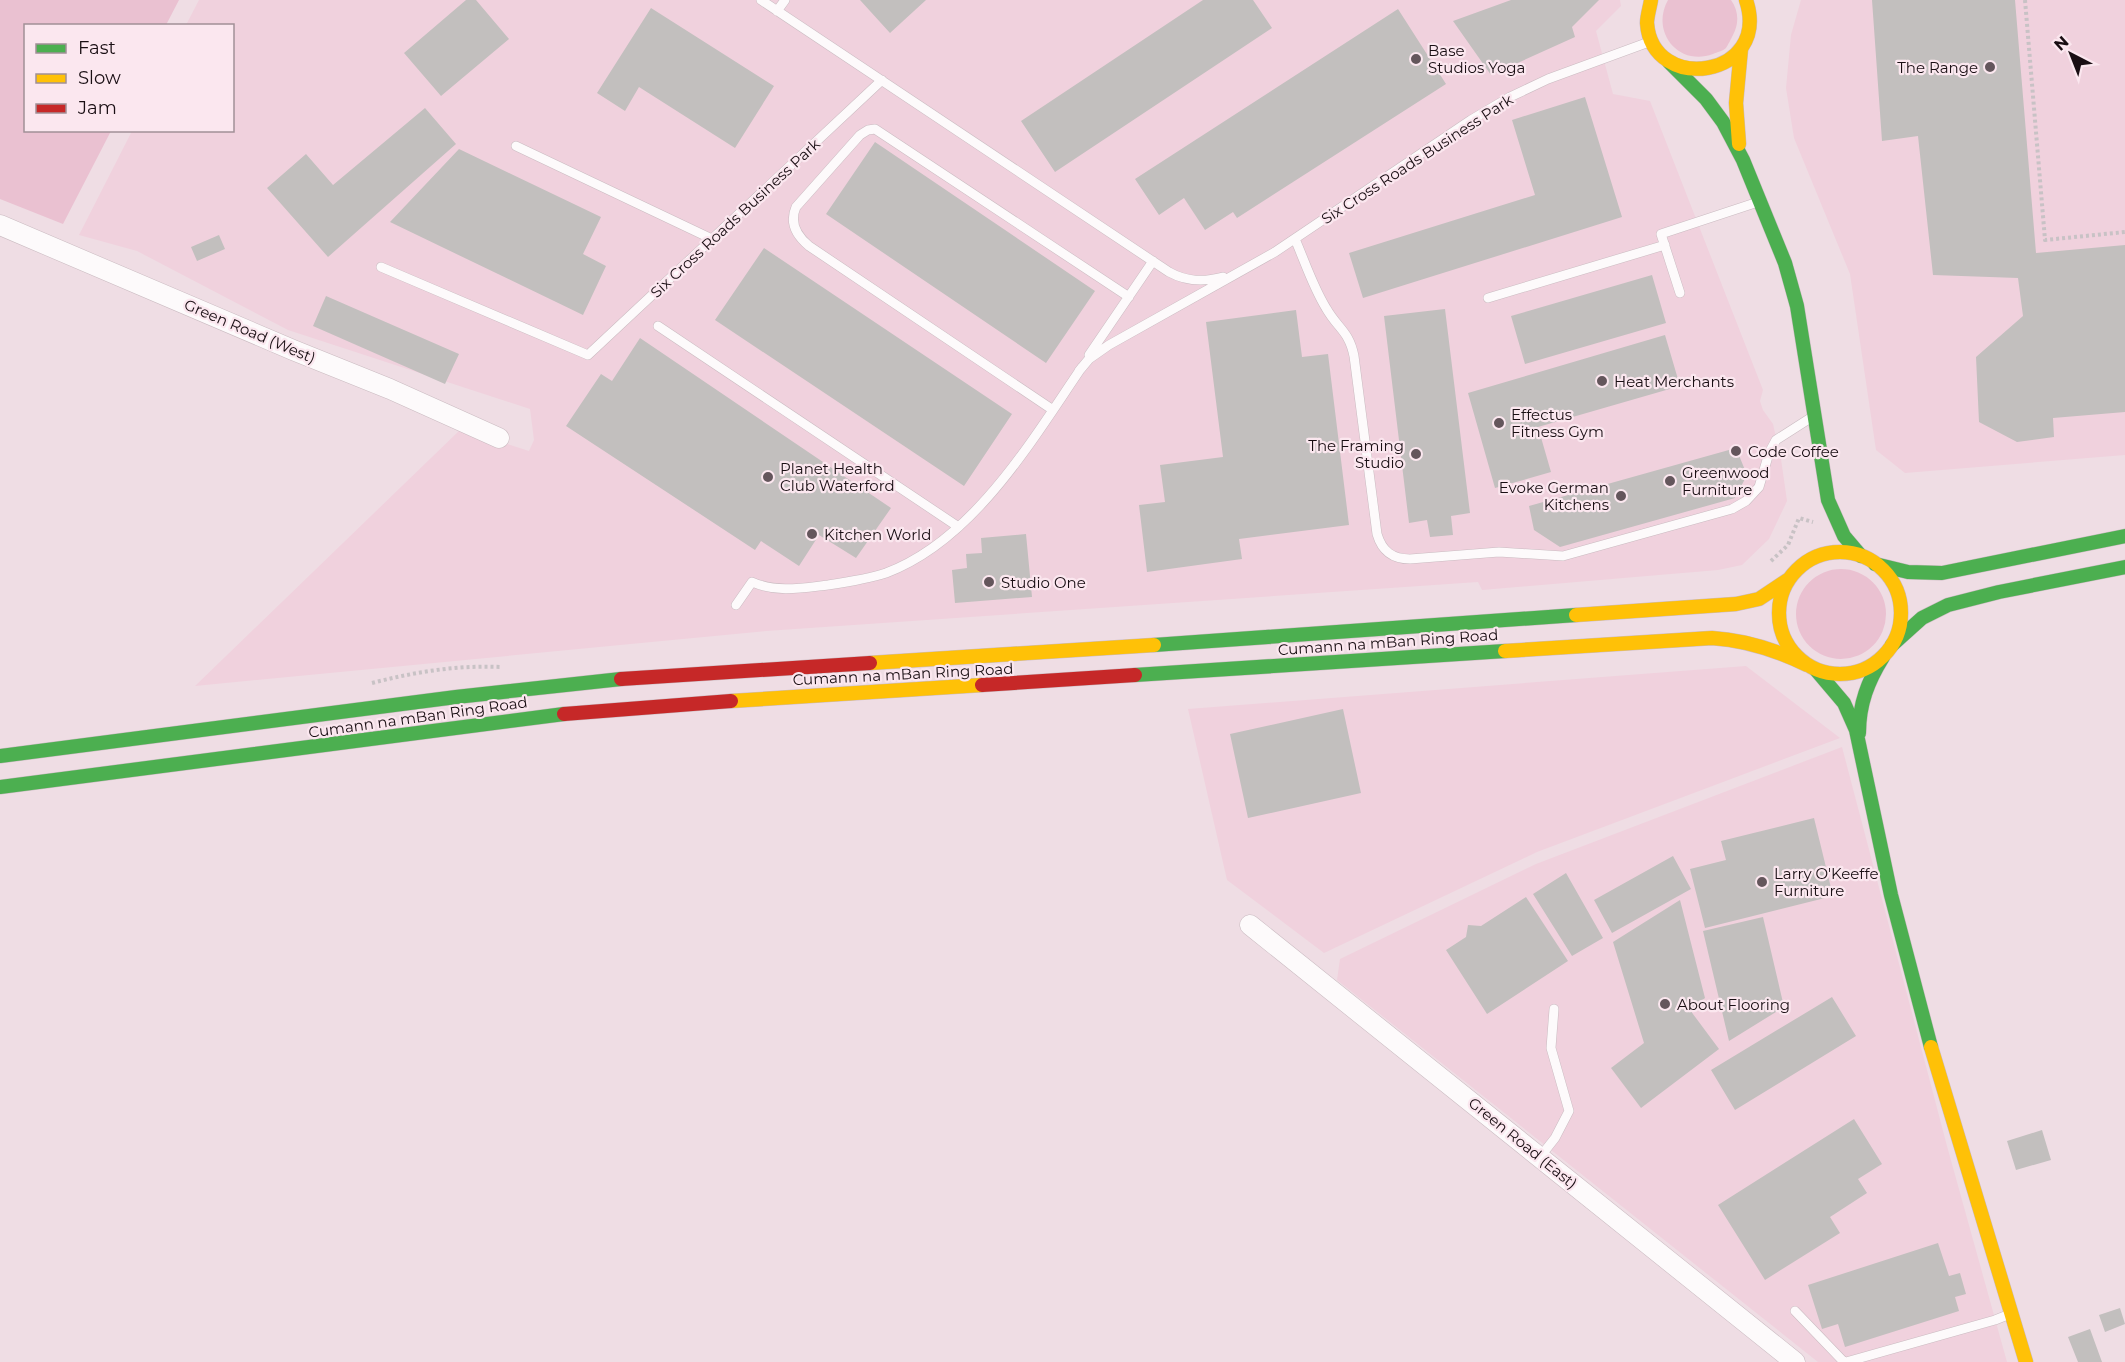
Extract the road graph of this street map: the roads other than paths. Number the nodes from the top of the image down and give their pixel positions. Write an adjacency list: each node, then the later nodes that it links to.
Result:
1 (761, 0): 6 (lane, Six Cross Roads Business Park)
2 (785, 0): 6 (lane)
3 (1746, 0): 7 (main road)
4 (1759, 0): 7 (street)
5 (1650, 2): 8 (main road)
6 (777, 11): 11 (lane, Six Cross Roads Business Park)
7 (1750, 21): 9 (main road)
8 (1652, 41): 10 (main road); 17 (lane, Six Cross Roads Business Park)
9 (1741, 49): 10 (main road); 13 (main road)
10 (1669, 62): 13 (main road)
11 (882, 80): 16 (lane, Six Cross Roads Business Park); 19 (lane, Six Cross Roads Business Park)
12 (516, 146): 16 (lane)
13 (1743, 160): 14 (main road)
14 (1761, 202): 18 (lane); 28 (main road)
15 (0, 225): 29 (street, Green Road (West))
16 (712, 239): 21 (lane, Six Cross Roads Business Park)
17 (1295, 239): 20 (lane, Six Cross Roads Business Park); 28 (lane)
18 (1665, 245): 22 (lane); 24 (lane)
19 (1153, 261): 20 (lane, Six Cross Roads Business Park); 23 (lane, Six Cross Roads Business Park)
20 (1256, 263): 26 (lane, Six Cross Roads Business Park)
21 (381, 267)
22 (1680, 293)
23 (1129, 297): 26 (lane, Six Cross Roads Business Park); 27 (lane)
24 (1488, 298)
25 (658, 326): 32 (lane)
26 (1079, 371): 27 (lane, Six Cross Roads Business Park)
27 (1053, 410): 32 (lane, Six Cross Roads Business Park)
28 (1814, 415): 30 (main road)
29 (499, 438)
30 (1828, 500): 31 (main road); 35 (main road)
31 (1823, 524)
32 (957, 526): 40 (lane, Six Cross Roads Business Park)
33 (2125, 536): 37 (main road)
34 (1815, 544): 36 (main road)
35 (1861, 556): 36 (main road); 37 (main road)
36 (1803, 564): 39 (main road)
37 (1875, 564): 41 (main road)
38 (2125, 567): 41 (main road)
39 (1789, 579): 42 (main road); 44 (main road, Cumann na mBan Ring Road)
40 (736, 605)
41 (1888, 651): 42 (main road); 43 (main road)
42 (1811, 667): 43 (main road); 45 (main road, Cumann na mBan Ring Road)
43 (1859, 743): 50 (main road)
44 (0, 756)
45 (0, 787)
46 (1250, 926): 48 (street, Green Road (East))
47 (1554, 1009): 48 (lane)
48 (1540, 1157): 51 (street, Green Road (East))
49 (1796, 1311): 52 (lane)
50 (2012, 1314): 52 (lane); 53 (main road)
51 (1795, 1362)
52 (1845, 1362)
53 (2026, 1362)

